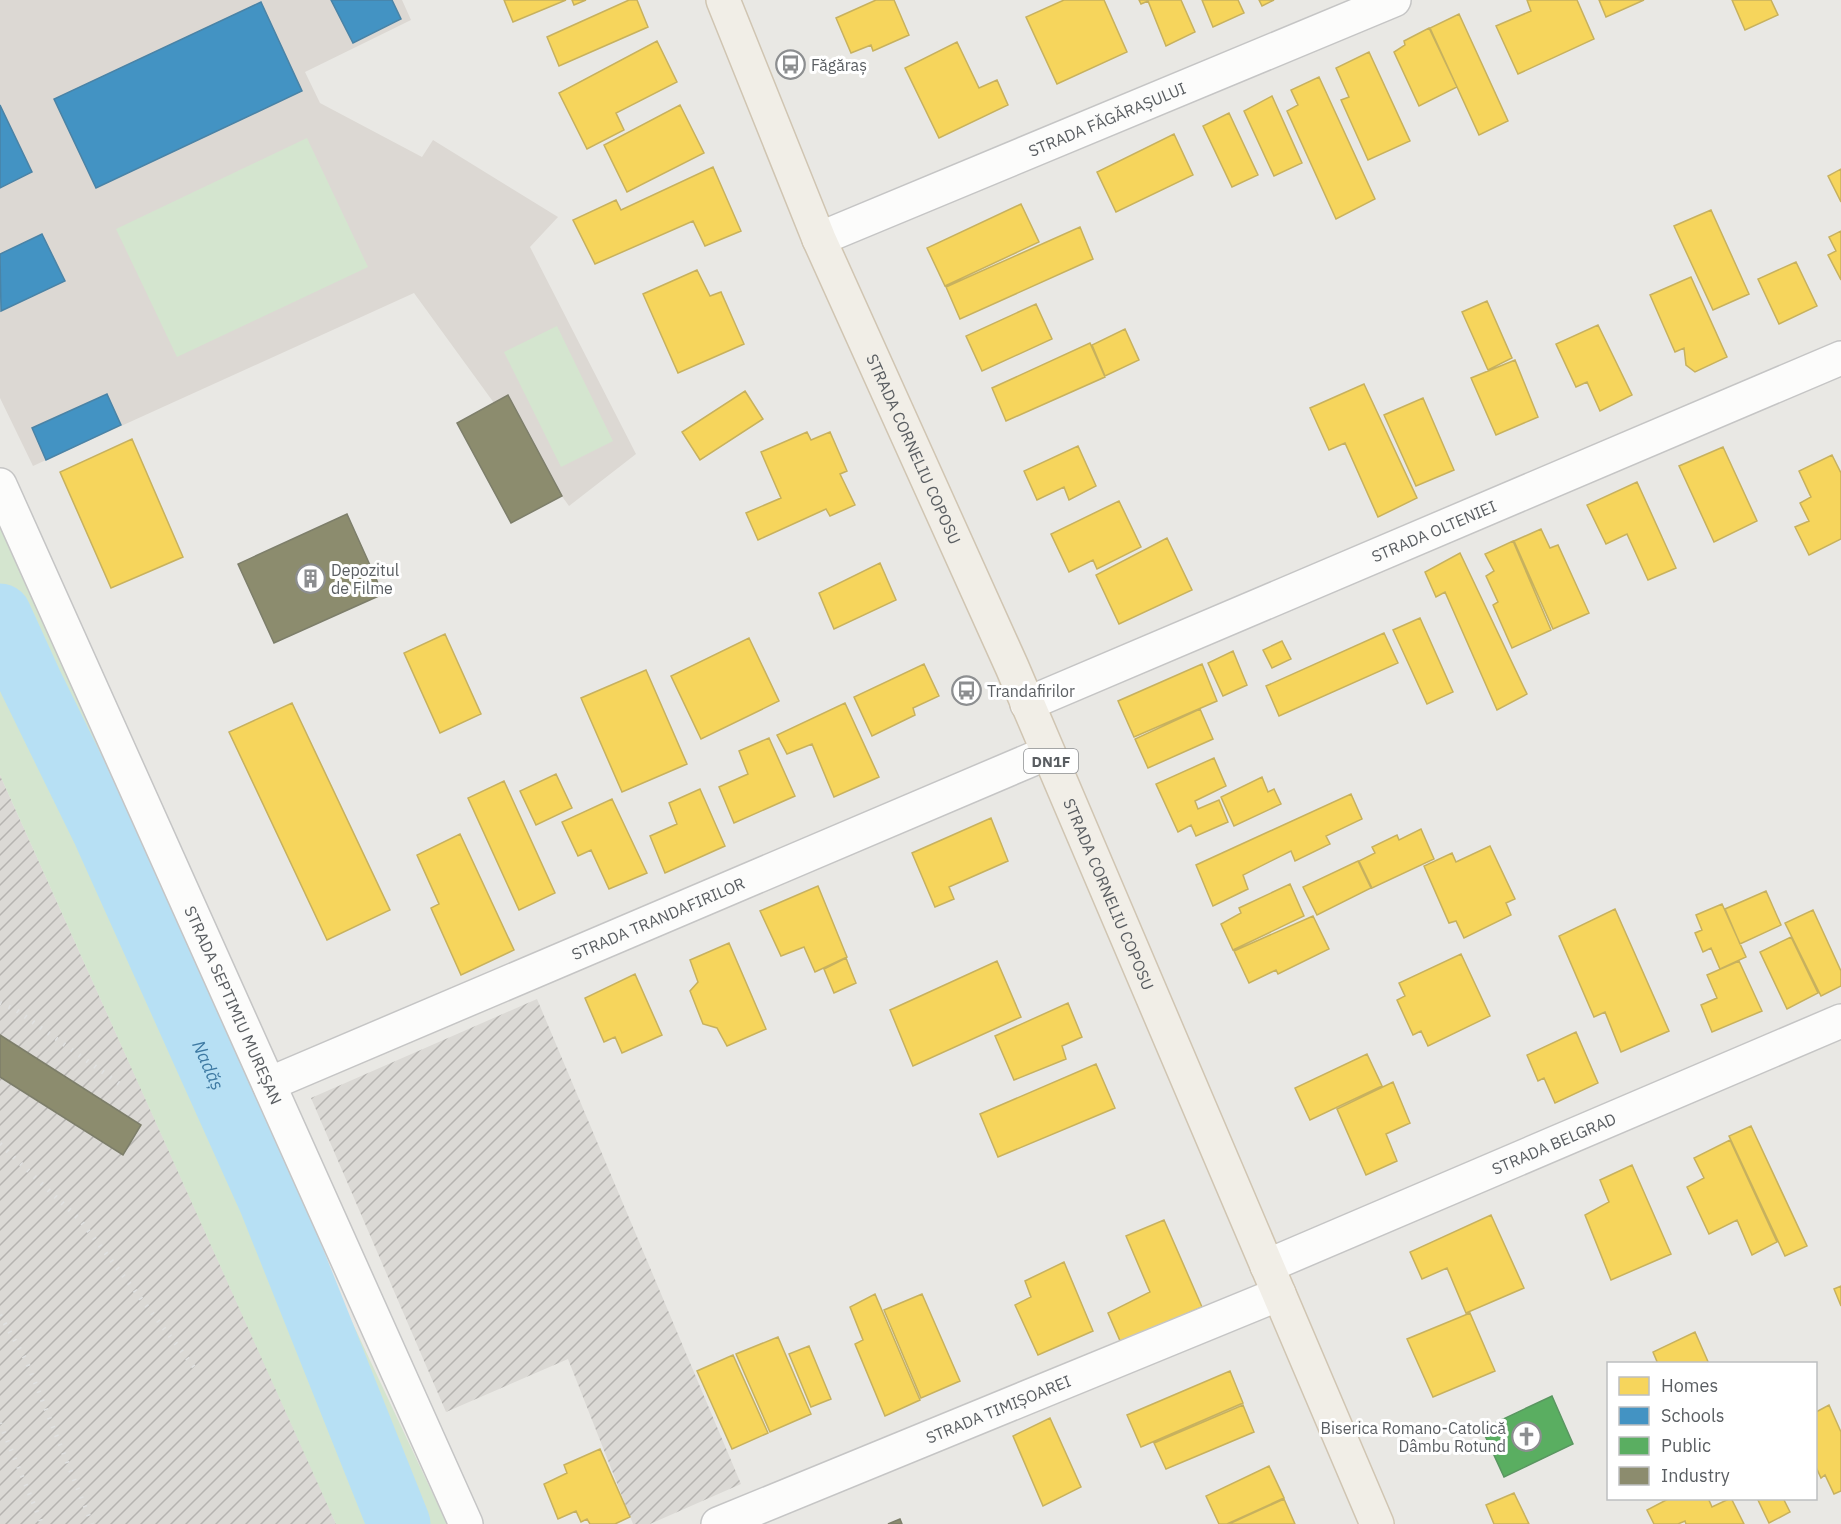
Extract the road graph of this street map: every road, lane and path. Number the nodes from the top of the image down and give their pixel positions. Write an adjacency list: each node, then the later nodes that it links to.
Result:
1 (723, 0): 3 (main road, STRADA CORNELIU COPOSU / DN1F)
2 (1394, 0): 3 (street, STRADA FĂGĂRAȘULUI)
3 (819, 238): 6 (main road, STRADA CORNELIU COPOSU / DN1F)
4 (1841, 358): 6 (street, STRADA OLTENIEI)
5 (0, 485): 9 (street, STRADA SEPTIMIU MUREȘAN)
6 (1027, 704): 7 (main road, STRADA CORNELIU COPOSU / DN1F)
7 (1047, 753): 9 (street, STRADA TRANDAFIRILOR); 10 (main road, STRADA CORNELIU COPOSU / DN1F)
8 (1841, 1021): 10 (street, STRADA BELGRAD)
9 (269, 1084): 11 (street, STRADA SEPTIMIU MUREȘAN)
10 (1273, 1280): 12 (street, STRADA TIMIȘOAREI); 13 (main road, STRADA CORNELIU COPOSU / DN1F)
11 (466, 1524)
12 (718, 1524)
13 (1377, 1524)

